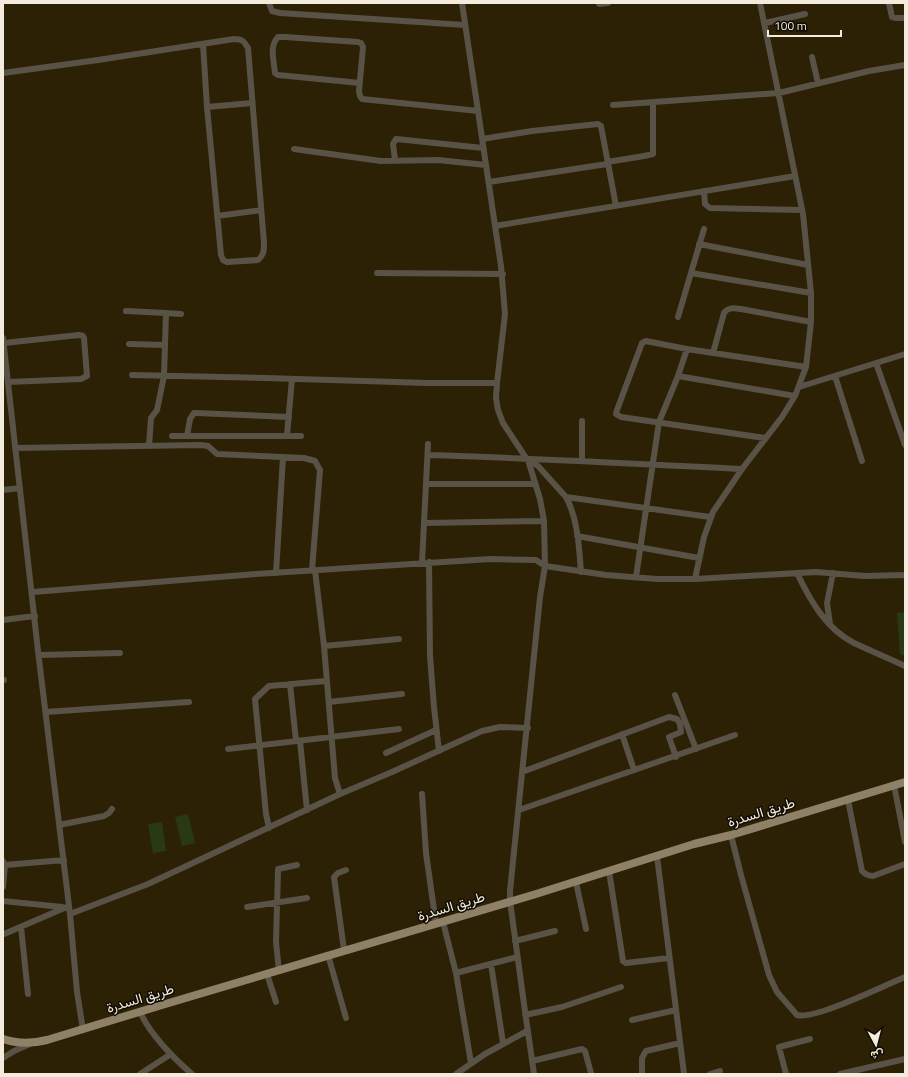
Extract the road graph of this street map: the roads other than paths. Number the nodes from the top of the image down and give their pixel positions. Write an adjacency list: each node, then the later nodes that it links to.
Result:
1 (269, 3): 10 (street)
2 (462, 3): 10 (street)
3 (608, 3): 6 (street)
4 (760, 3): 9 (street)
5 (889, 3): 8 (street)
6 (599, 4)
7 (805, 14): 9 (street)
8 (905, 18)
9 (765, 23): 17 (street)
10 (465, 25): 22 (street)
11 (203, 44): 14 (street); 18 (street); 21 (street)
12 (812, 57): 16 (street)
13 (905, 65): 16 (street)
14 (3, 73)
15 (360, 83): 15 (street); 22 (street)
16 (818, 83): 17 (street)
17 (779, 93): 19 (street); 29 (street)
18 (252, 103): 21 (street); 33 (street)
19 (653, 103): 20 (street); 27 (street)
20 (613, 105)
21 (207, 107): 35 (street)
22 (478, 111): 23 (street)
23 (482, 138): 24 (street); 27 (street)
24 (483, 148): 26 (street); 28 (street)
25 (294, 149): 26 (street)
26 (394, 160): 28 (street)
27 (607, 163): 30 (street); 32 (street)
28 (486, 165): 30 (street)
29 (795, 176): 31 (street); 34 (street)
30 (489, 182): 36 (street)
31 (704, 191): 32 (street); 34 (street)
32 (616, 206): 36 (street)
33 (261, 210): 35 (street); 35 (street)
34 (802, 210): 39 (street)
35 (217, 216)
36 (495, 226): 42 (street)
37 (704, 229): 38 (street)
38 (699, 244): 39 (street); 41 (street)
39 (808, 265): 43 (street)
40 (377, 273): 42 (street)
41 (691, 273): 43 (street); 47 (street)
42 (502, 274): 64 (street)
43 (811, 292): 48 (street)
44 (126, 311): 45 (street)
45 (166, 313): 46 (street); 51 (street)
46 (181, 314)
47 (678, 317)
48 (811, 322): 53 (street); 57 (street)
49 (3, 340): 55 (street); 63 (street)
50 (129, 344): 51 (street)
51 (164, 345): 59 (street)
52 (687, 349): 53 (street); 60 (street); 69 (street)
53 (713, 353): 57 (street)
54 (905, 354): 56 (street)
55 (4, 356): 63 (street)
56 (876, 363): 61 (street); 76 (street)
57 (806, 366): 65 (street)
58 (132, 375): 59 (street)
59 (164, 376): 62 (street); 77 (street)
60 (678, 376): 66 (street); 69 (street)
61 (835, 376): 65 (street); 83 (street)
62 (292, 379): 64 (street); 67 (street)
63 (8, 382): 78 (street)
64 (497, 383): 81 (street)
65 (799, 387): 66 (street)
66 (795, 396): 74 (street)
67 (289, 418): 70 (street); 72 (street)
68 (582, 421): 82 (street)
69 (660, 422): 74 (street); 84 (street)
70 (287, 435): 72 (street); 73 (street)
71 (172, 436): 72 (street)
72 (187, 436)
73 (301, 436)
74 (765, 438): 85 (street)
75 (428, 444): 79 (street)
76 (905, 445)
77 (149, 446): 78 (street); 80 (street)
78 (15, 448): 88 (street)
79 (428, 455): 81 (street); 86 (street)
80 (283, 457): 101 (street); 103 (street)
81 (527, 459): 82 (street); 87 (street); 90 (street)
82 (582, 461): 84 (street)
83 (862, 461)
84 (653, 465): 85 (street); 91 (street)
85 (742, 469): 92 (street)
86 (427, 484): 87 (street); 94 (street)
87 (535, 484): 93 (street)
88 (20, 488): 89 (street); 109 (street)
89 (3, 490)
90 (566, 497): 91 (street); 95 (street)
91 (646, 507): 92 (street); 96 (street)
92 (710, 517): 97 (street)
93 (544, 521): 94 (street); 100 (street)
94 (424, 523): 99 (street)
95 (577, 536): 96 (street); 102 (street)
96 (640, 547): 97 (street); 107 (street)
97 (699, 558): 108 (street)
98 (429, 562): 99 (street); 100 (street); 127 (street)
99 (422, 563): 101 (street)
100 (545, 566): 102 (street); 125 (street)
101 (314, 570): 103 (street); 114 (street)
102 (581, 572): 107 (street)
103 (276, 573): 109 (street)
104 (797, 573): 105 (street); 108 (street); 112 (street)
105 (833, 573): 106 (street); 112 (street)
106 (905, 576)
107 (636, 577): 108 (street)
108 (695, 579)
109 (33, 592): 110 (street)
110 (35, 616): 111 (street); 116 (street)
111 (3, 620)
112 (830, 624): 117 (street)
113 (399, 639): 114 (street)
114 (324, 646): 118 (street)
115 (120, 653): 116 (street)
116 (39, 655): 124 (street)
117 (905, 666)
118 (326, 681): 119 (street); 123 (street)
119 (290, 684): 131 (street); 132 (street)
120 (402, 694): 123 (street)
121 (675, 695): 134 (street)
122 (190, 702): 124 (street)
123 (329, 702): 130 (street)
124 (46, 712): 148 (street)
125 (528, 728): 135 (street); 139 (street)
126 (399, 729): 130 (street)
127 (436, 730): 135 (street); 136 (street)
128 (622, 734): 137 (street); 138 (street); 139 (street)
129 (735, 735): 134 (street)
130 (332, 738): 131 (street); 142 (street)
131 (298, 741): 132 (street); 146 (street)
132 (260, 746): 133 (street); 149 (street)
133 (228, 749)
134 (696, 749): 137 (street)
135 (439, 751): 142 (street)
136 (386, 753)
137 (676, 757): 138 (street)
138 (634, 770): 147 (street)
139 (522, 772): 147 (street)
140 (905, 782): 141 (main road, طريق السدرة)
141 (894, 785): 144 (main road, طريق السدرة); 151 (street)
142 (340, 794): 146 (street)
143 (422, 794): 168 (street)
144 (848, 800): 150 (main road, طريق السدرة); 155 (street)
145 (112, 809): 148 (street)
146 (306, 810): 149 (street)
147 (519, 810): 163 (street)
148 (59, 825): 153 (street)
149 (269, 828): 167 (street)
150 (731, 835): 152 (main road, طريق السدرة); 182 (street)
151 (905, 842)
152 (656, 856): 158 (main road, طريق السدرة); 177 (street)
153 (64, 860): 154 (street); 165 (street)
154 (4, 863): 160 (street)
155 (905, 864)
156 (297, 865): 164 (street)
157 (346, 870): 174 (street)
158 (609, 871): 159 (main road, طريق السدرة); 177 (street)
159 (576, 882): 163 (main road, طريق السدرة); 170 (street)
160 (3, 887)
161 (307, 898): 164 (street)
162 (3, 901): 165 (street)
163 (510, 901): 168 (main road, طريق السدرة); 173 (street)
164 (278, 903): 166 (street); 179 (street)
165 (66, 907): 167 (street); 169 (street)
166 (246, 907)
167 (70, 914): 191 (street)
168 (440, 923): 174 (main road, طريق السدرة); 180 (street)
169 (21, 927): 172 (street); 184 (street)
170 (586, 929)
171 (556, 931): 173 (street)
172 (4, 934)
173 (515, 941): 176 (street)
174 (344, 950): 175 (main road, طريق السدرة)
175 (328, 955): 179 (main road, طريق السدرة); 189 (street)
176 (517, 957): 178 (street); 188 (street)
177 (669, 958): 186 (street)
178 (492, 964): 180 (street); 195 (street)
179 (280, 971): 181 (main road, طريق السدرة)
180 (456, 973): 202 (street)
181 (267, 974): 185 (street); 187 (main road, طريق السدرة)
182 (905, 977)
183 (621, 987): 188 (street)
184 (28, 994)
185 (276, 1002)
186 (676, 1010): 190 (street); 196 (street)
187 (140, 1012): 191 (main road, طريق السدرة); 198 (street)
188 (525, 1015): 192 (street)
189 (346, 1018)
190 (632, 1020)
191 (82, 1030): 197 (main road, طريق السدرة)
192 (527, 1031): 195 (street); 201 (street)
193 (3, 1039): 197 (main road, طريق السدرة); 199 (street)
194 (810, 1039): 212 (street)
195 (504, 1043): 202 (street)
196 (680, 1043): 209 (street); 210 (street)
197 (30, 1044): 199 (street)
198 (171, 1054): 205 (street); 206 (street)
199 (5, 1056)
200 (905, 1059): 213 (street)
201 (532, 1061): 204 (street); 208 (street)
202 (471, 1063): 207 (street)
203 (720, 1071): 211 (street)
204 (591, 1073)
205 (140, 1074)
206 (192, 1074)
207 (456, 1074)
208 (534, 1074)
209 (642, 1074)
210 (684, 1074)
211 (710, 1074)
212 (786, 1074)
213 (840, 1074)

